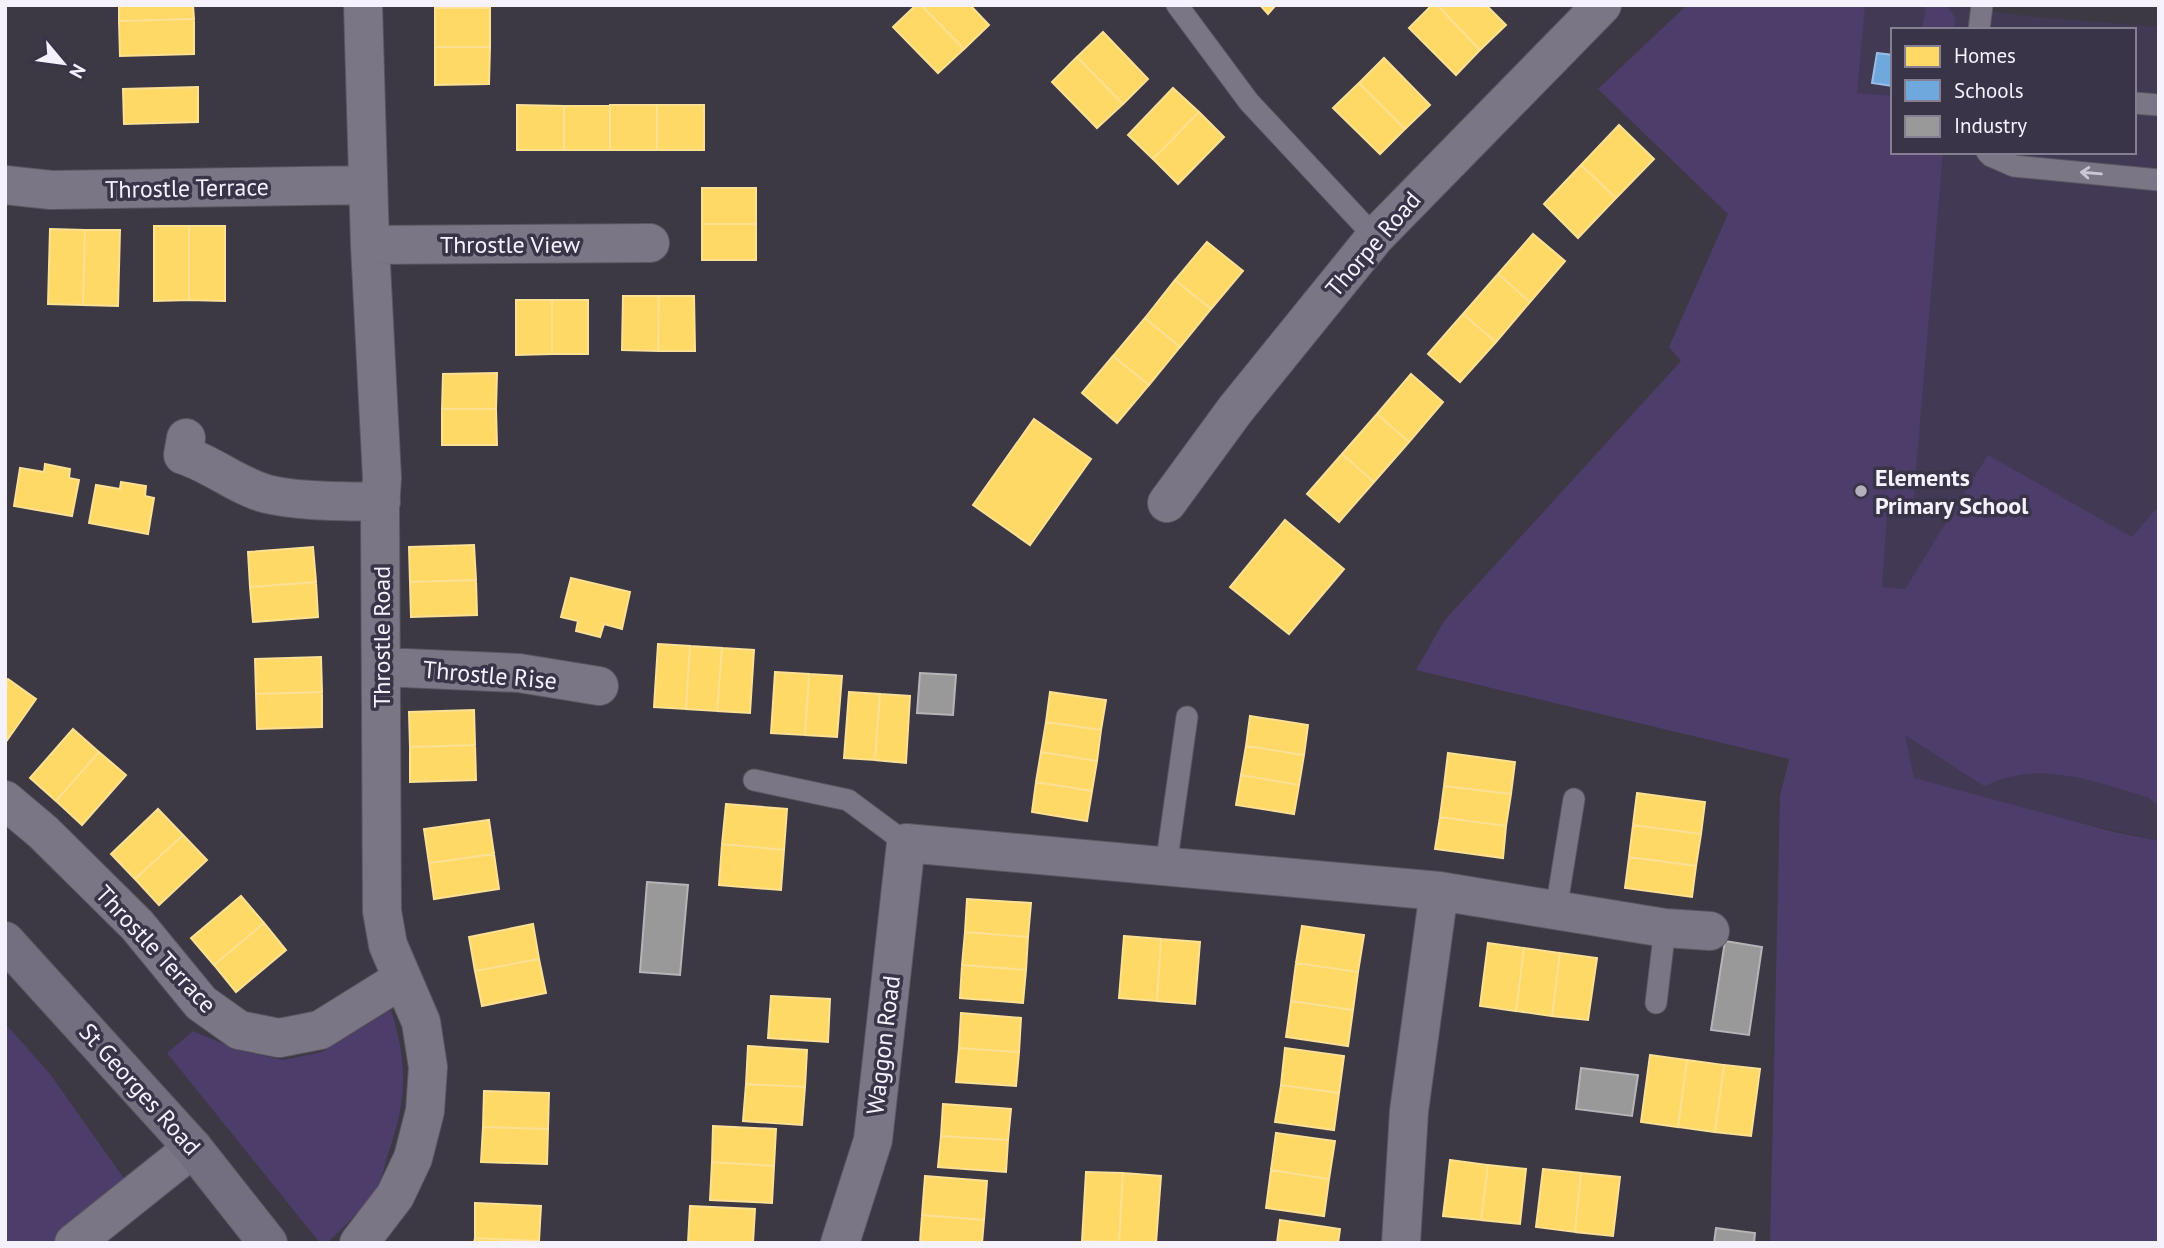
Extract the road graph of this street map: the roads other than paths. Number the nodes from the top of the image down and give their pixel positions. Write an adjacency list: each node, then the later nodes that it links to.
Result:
1 (363, 5): 10 (street, Throstle Road)
2 (1177, 5): 12 (lane)
3 (1602, 5): 12 (street, Thorpe Road)
4 (1982, 5): 5 (lane)
5 (1979, 28)
6 (2136, 103): 7 (lane)
7 (2159, 105)
8 (1990, 154): 9 (lane, one-way to 8)
9 (2159, 180)
10 (368, 184): 11 (street, Throstle Terrace); 14 (street, Throstle Road)
11 (5, 185)
12 (1375, 237): 17 (street, Thorpe Road)
13 (650, 243): 14 (street, Throstle View)
14 (370, 245): 16 (street, Throstle Road)
15 (186, 438): 16 (street)
16 (381, 502): 18 (street, Throstle Road)
17 (1167, 503)
18 (381, 667): 19 (street, Throstle Rise); 31 (street, Throstle Road)
19 (599, 686)
20 (1186, 717): 25 (lane)
21 (754, 780): 24 (lane)
22 (1574, 799): 27 (lane)
23 (5, 800): 31 (street, Throstle Terrace)
24 (906, 843): 25 (street); 37 (street, Waggon Road)
25 (1166, 866): 26 (street)
26 (1439, 891): 27 (street); 38 (street)
27 (1556, 910): 28 (street)
28 (1665, 928): 29 (street); 32 (lane)
29 (1710, 931)
30 (5, 941): 33 (street, St Georges Road)
31 (402, 979): 36 (street, Throstle Road)
32 (1656, 1003)
33 (193, 1147): 34 (street); 35 (street, St Georges Road)
34 (74, 1243)
35 (268, 1243)
36 (359, 1243)
37 (840, 1243)
38 (1401, 1243)

